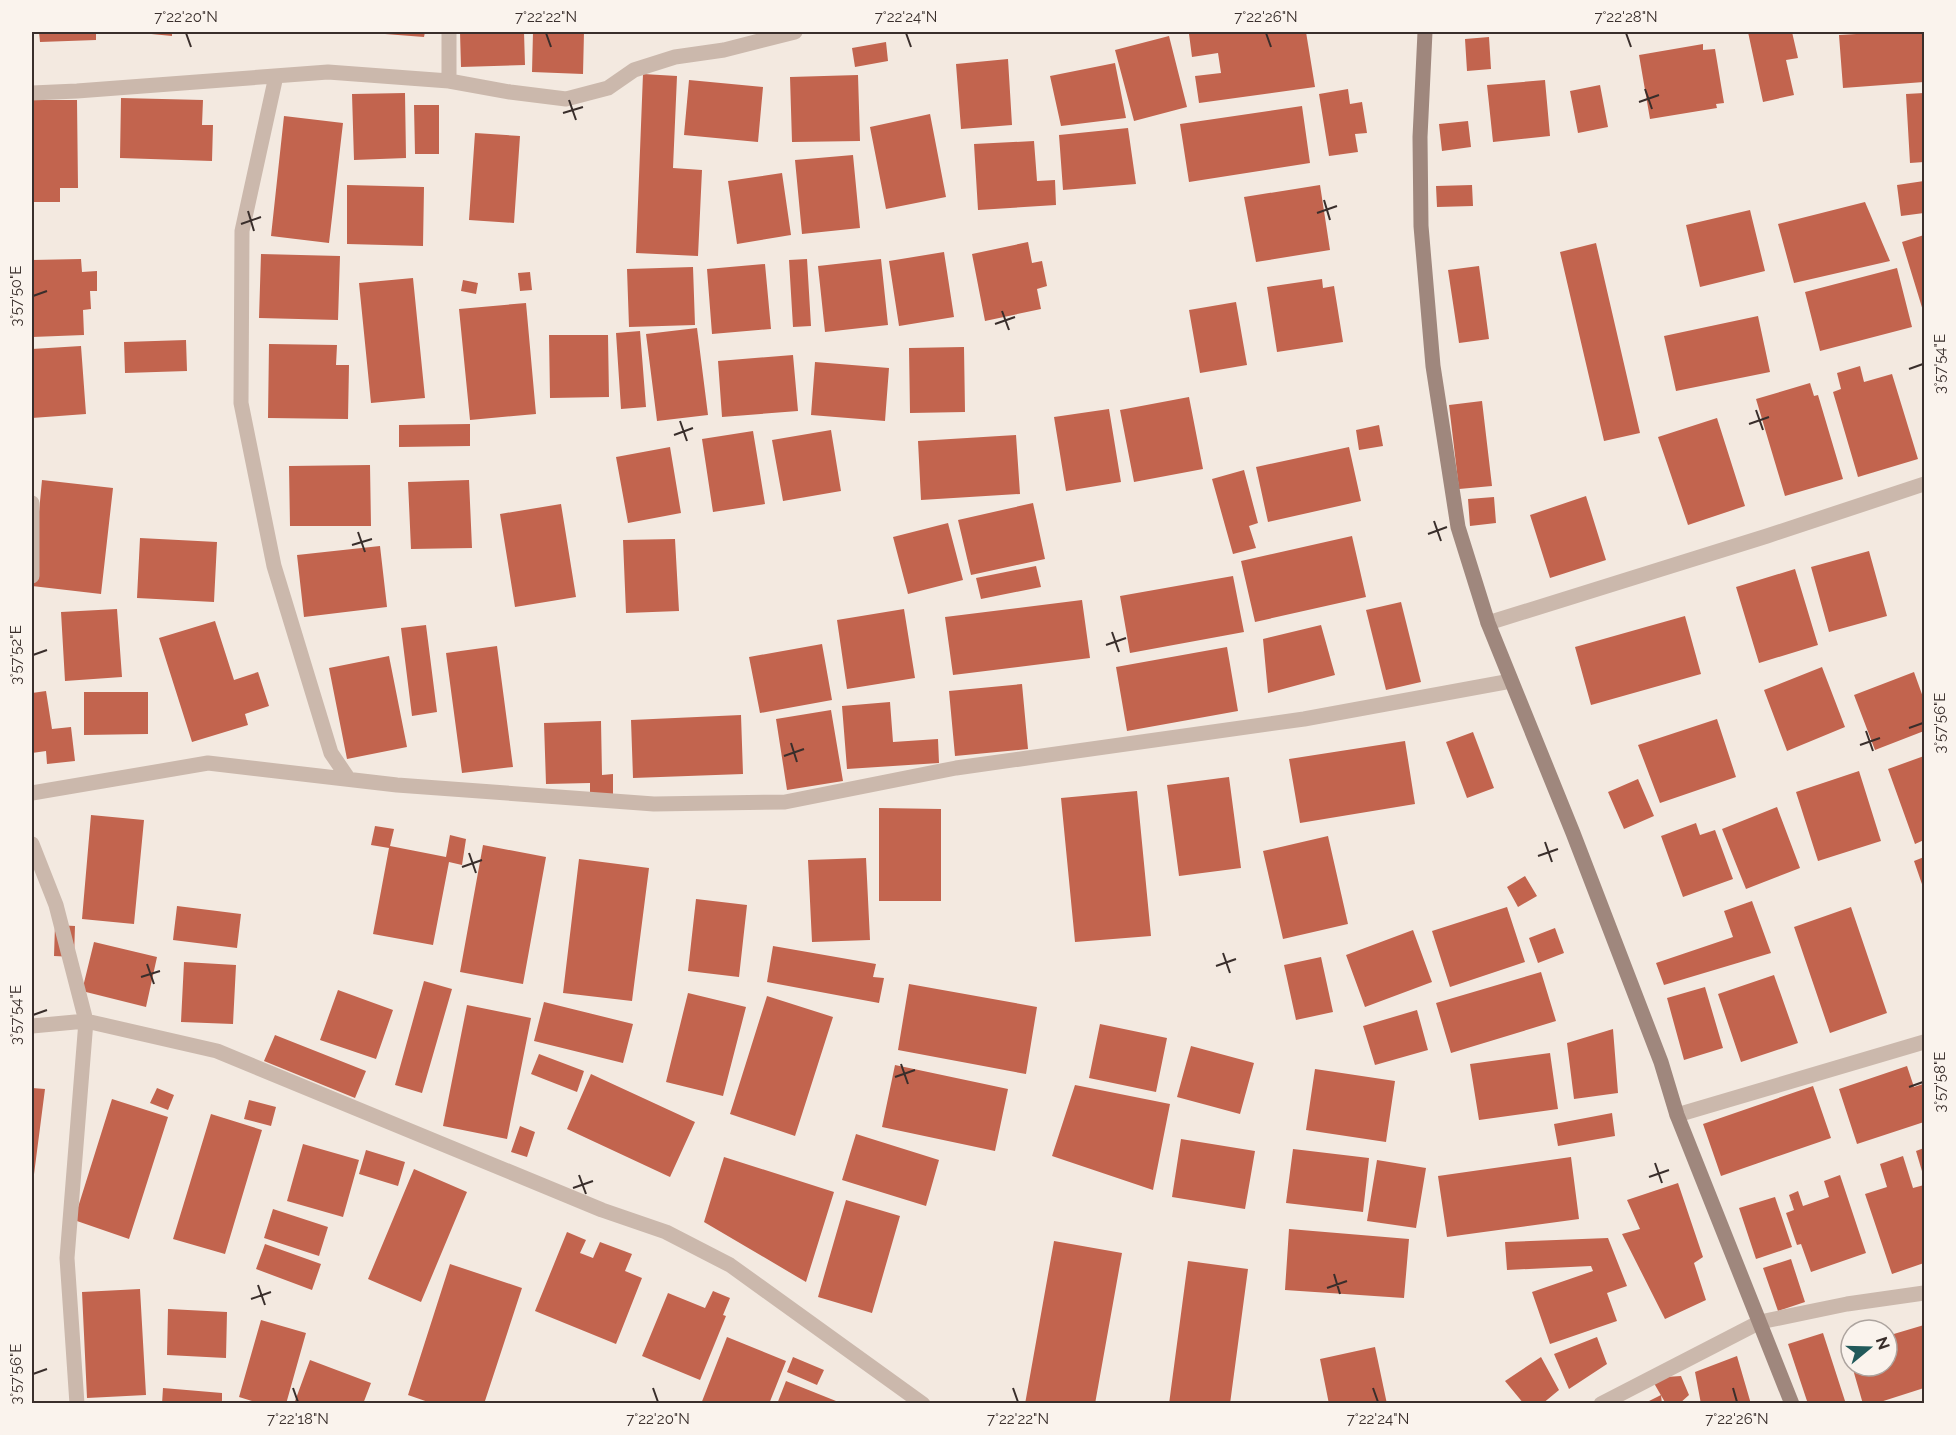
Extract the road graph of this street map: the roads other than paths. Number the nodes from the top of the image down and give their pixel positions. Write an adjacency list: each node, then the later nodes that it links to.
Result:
1 (449, 32): 5 (street)
2 (795, 32): 5 (street)
3 (1425, 32): 10 (main road)
4 (276, 76): 5 (street); 6 (street); 12 (street)
5 (449, 81)
6 (32, 93)
7 (1924, 483): 10 (street)
8 (32, 503): 9 (street)
9 (32, 576)
10 (1488, 623): 11 (main road)
11 (1511, 681): 12 (street); 18 (main road)
12 (348, 778): 13 (street)
13 (32, 792)
14 (32, 844): 15 (street)
15 (86, 1021): 16 (street); 21 (street); 22 (street)
16 (32, 1026)
17 (1924, 1042): 18 (street)
18 (1677, 1115): 20 (main road)
19 (1924, 1293): 20 (street)
20 (1761, 1322): 23 (street); 24 (main road)
21 (77, 1404)
22 (923, 1404)
23 (1601, 1404)
24 (1792, 1404)

